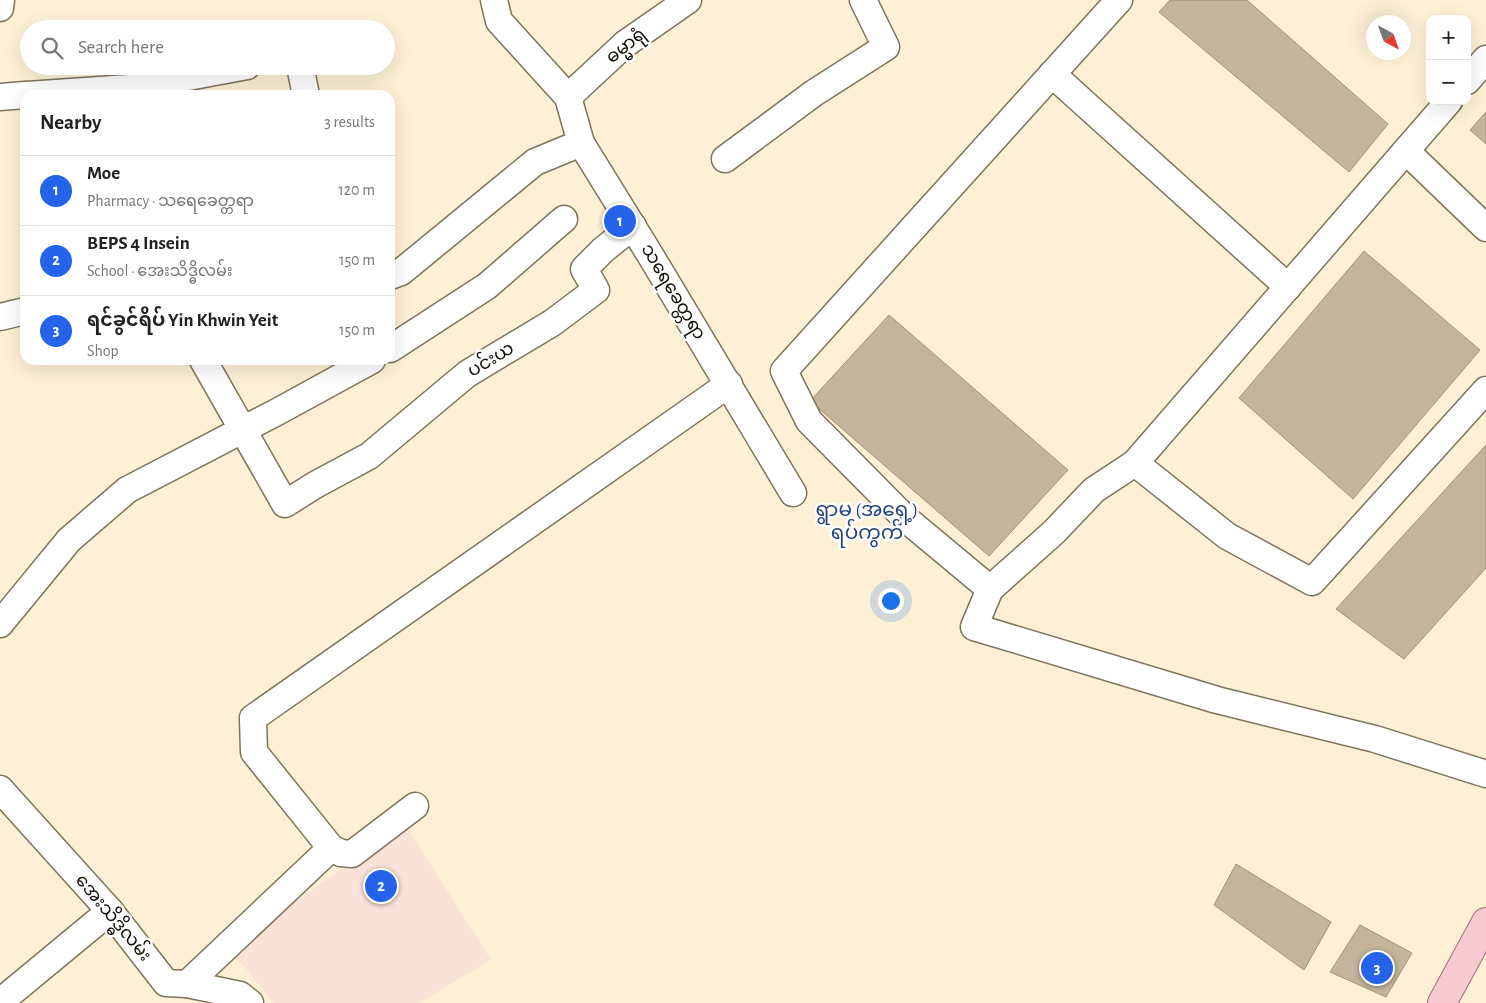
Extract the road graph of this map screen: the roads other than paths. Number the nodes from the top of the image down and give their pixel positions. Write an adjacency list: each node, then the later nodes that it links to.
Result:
1 (1, 0): 6 (street)
2 (494, 0): 16 (street, သရေခေတ္တရာ)
3 (688, 0): 16 (street, ဓမ္မာရုံ)
4 (864, 0): 20 (street)
5 (1119, 0): 8 (street)
6 (0, 8)
7 (1486, 59): 11 (street)
8 (1052, 74): 25 (street); 36 (street)
9 (199, 75): 12 (street)
10 (302, 75): 13 (street)
11 (1471, 76)
12 (100, 90)
13 (305, 90)
14 (20, 95): 15 (street)
15 (0, 97)
16 (568, 97): 18 (street, သရေခေတ္တရာ)
17 (1446, 105): 19 (street)
18 (581, 143): 22 (street, သရေခေတ္တရာ); 24 (street)
19 (1406, 151): 23 (street); 25 (street)
20 (725, 159)
21 (564, 219): 28 (street)
22 (633, 226): 31 (street, သရေခေတ္တရာ); 33 (street, ပင်းယ)
23 (1486, 228)
24 (395, 274)
25 (1288, 287): 34 (street)
26 (20, 312): 27 (street)
27 (0, 316)
28 (395, 346)
29 (205, 365): 33 (street)
30 (363, 365): 33 (street)
31 (729, 384): 35 (street, သရေခေတ္တရာ); 41 (street)
32 (1486, 390): 34 (street)
33 (243, 430): 37 (street)
34 (1135, 463): 36 (street)
35 (793, 493)
36 (990, 589): 38 (street)
37 (0, 624)
38 (1486, 774)
39 (0, 789): 42 (street, အေးသိဒ္ဓိလမ်း)
40 (415, 806): 41 (street)
41 (331, 848): 44 (street)
42 (110, 911): 44 (street, အေးသိဒ္ဓိလမ်း); 46 (street)
43 (1486, 922): 47 (main road)
44 (187, 984): 45 (street, အေးသိဒ္ဓိလမ်း)
45 (241, 1000)
46 (0, 1002)
47 (1442, 1003)

